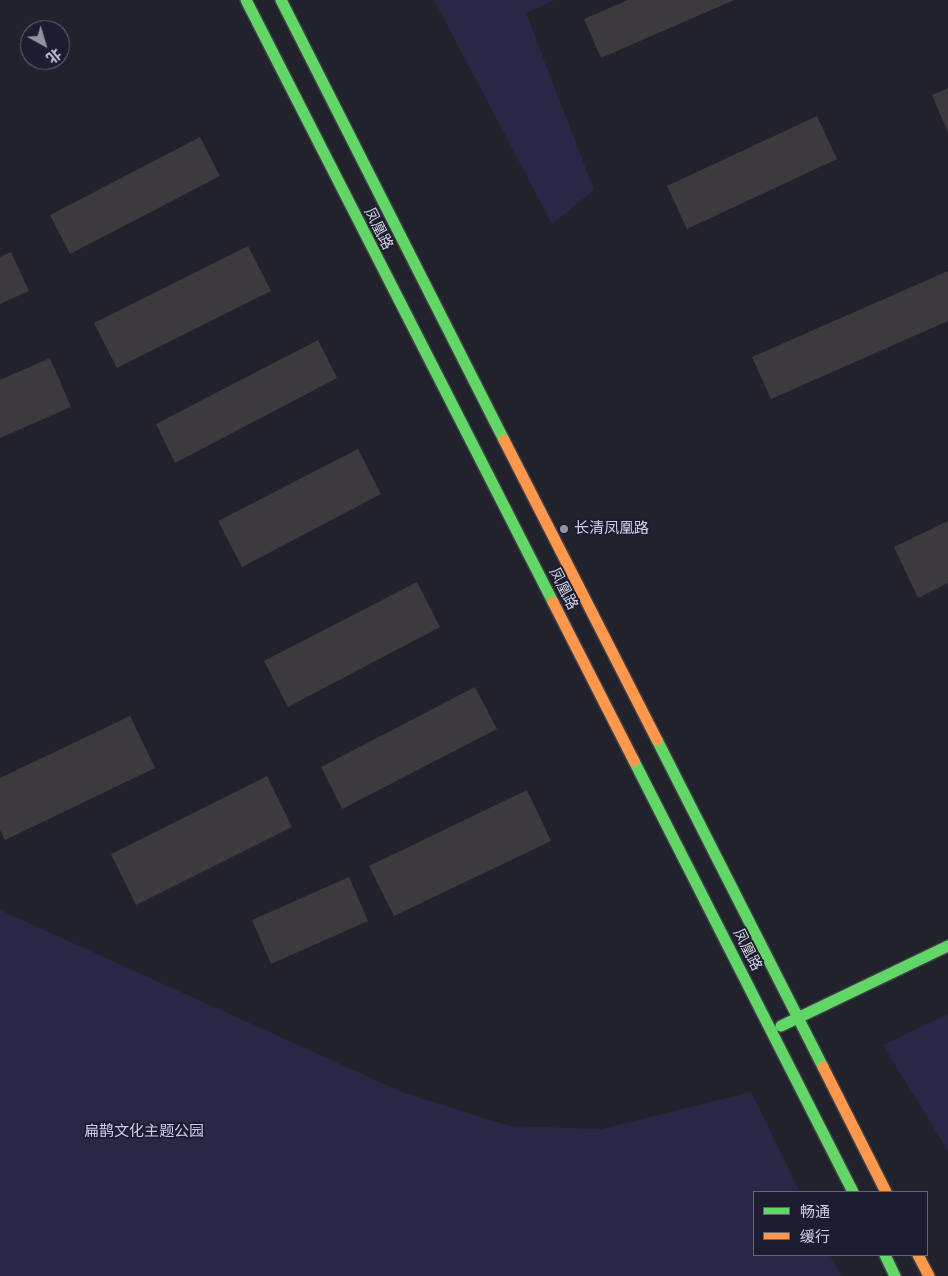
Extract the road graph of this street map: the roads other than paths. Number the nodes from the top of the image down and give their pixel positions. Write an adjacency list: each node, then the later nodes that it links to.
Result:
1 (246, 0): 5 (main road, 凤凰路)
2 (281, 0): 4 (main road, 凤凰路)
3 (948, 946): 4 (main road)
4 (797, 1018): 5 (main road); 7 (main road, 凤凰路)
5 (771, 1030): 6 (main road, 凤凰路)
6 (852, 1191)
7 (885, 1191)
8 (885, 1256): 10 (main road)
9 (919, 1256): 11 (main road)
10 (895, 1276)
11 (929, 1276)

